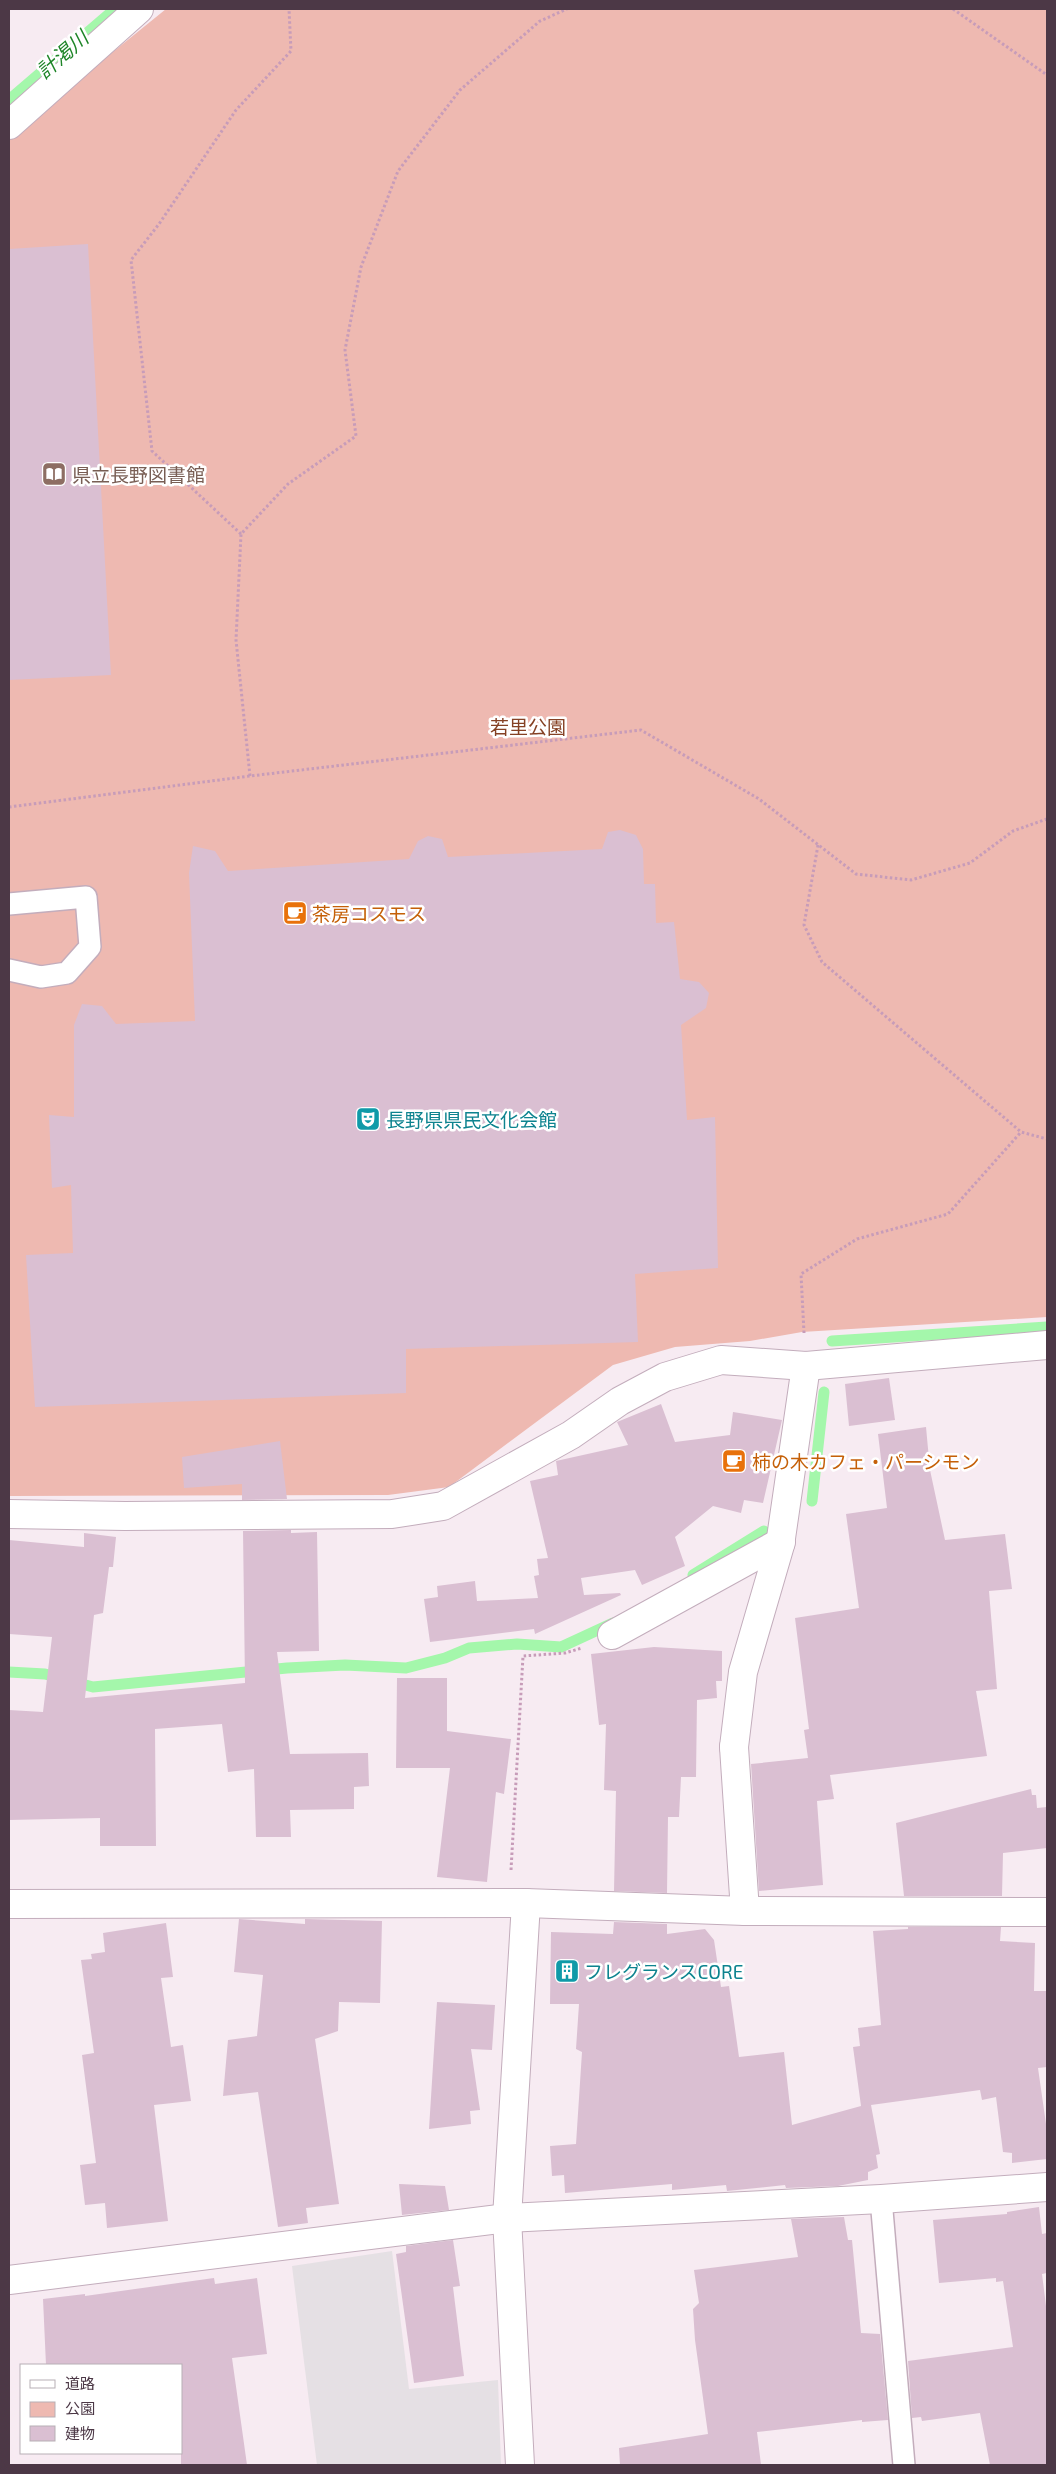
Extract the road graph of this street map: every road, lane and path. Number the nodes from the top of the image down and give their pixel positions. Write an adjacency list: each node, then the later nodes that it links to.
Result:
1 (138, 9): 6 (street)
2 (288, 9): 7 (path)
3 (567, 9): 7 (path)
4 (953, 9): 5 (path)
5 (1047, 75)
6 (9, 126)
7 (241, 534): 8 (path)
8 (250, 776): 9 (path); 11 (path)
9 (9, 808)
10 (1047, 819): 11 (path)
11 (818, 845): 14 (path)
12 (9, 904): 13 (lane)
13 (9, 970)
14 (1021, 1132): 15 (path); 17 (path)
15 (1047, 1139)
16 (1047, 1345): 17 (street)
17 (806, 1366): 18 (street); 19 (street)
18 (9, 1514)
19 (781, 1542): 20 (street); 23 (street)
20 (612, 1636): 21 (path)
21 (518, 1903): 22 (street); 23 (street); 27 (street)
22 (9, 1904)
23 (746, 1911): 24 (street)
24 (1047, 1912)
25 (1047, 2187): 26 (street)
26 (881, 2199): 27 (street); 30 (lane)
27 (507, 2218): 28 (street); 29 (street)
28 (9, 2280)
29 (520, 2465)
30 (904, 2465)

